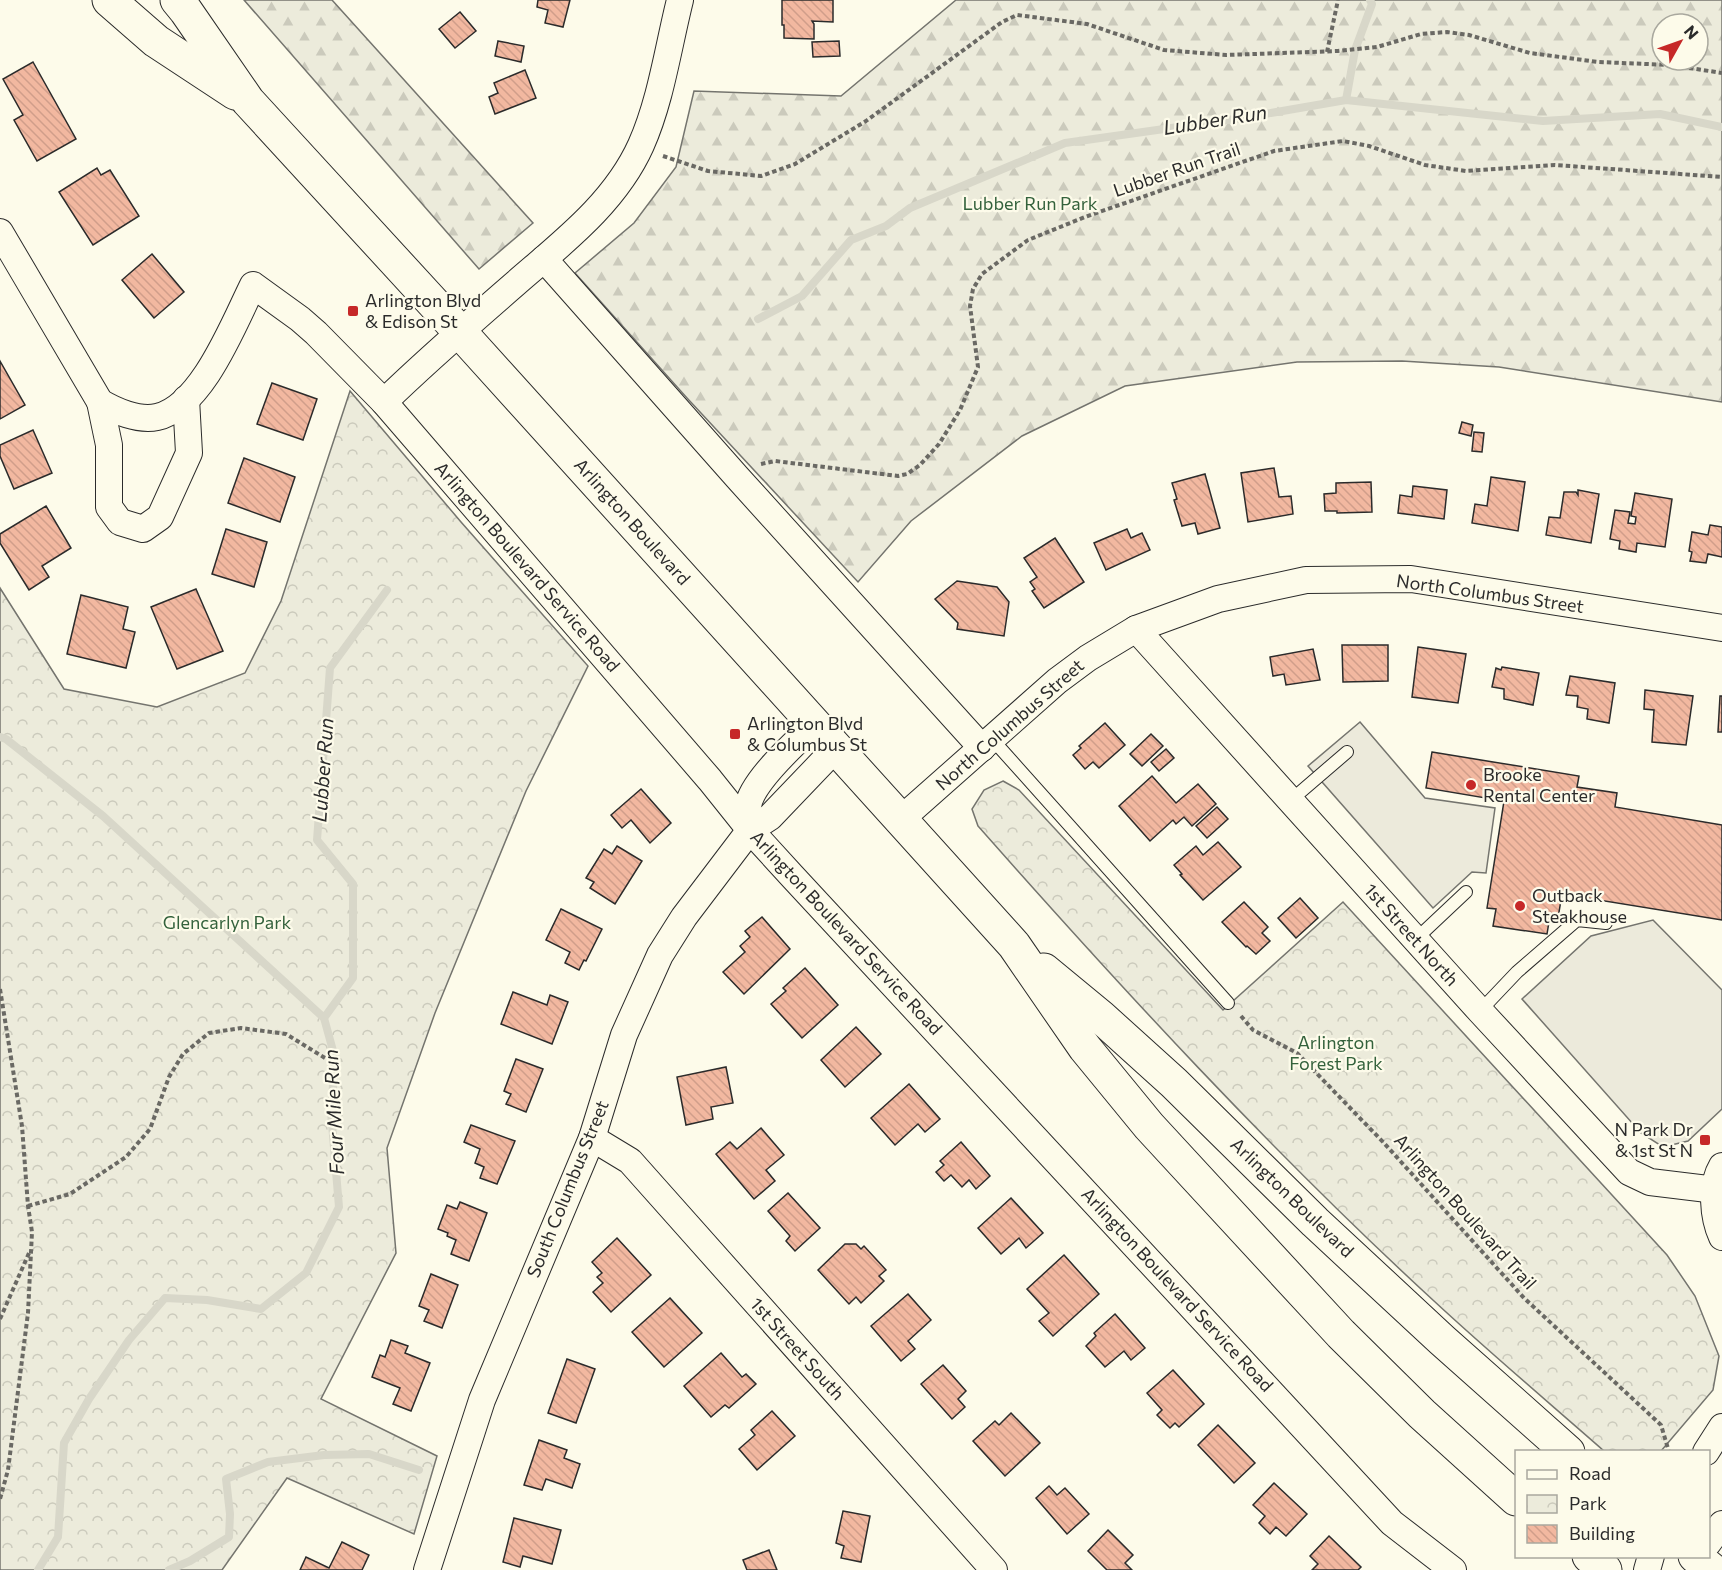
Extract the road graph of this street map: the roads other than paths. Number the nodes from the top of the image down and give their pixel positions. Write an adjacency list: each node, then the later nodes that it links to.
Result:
1 (110, 0): 4 (highway, Arlington Boulevard)
2 (177, 0): 4 (highway, Arlington Boulevard)
3 (680, 0): 6 (street)
4 (248, 102): 7 (highway, Arlington Boulevard)
5 (0, 232): 9 (street)
6 (544, 259): 7 (street); 14 (street)
7 (460, 332): 10 (street); 13 (highway, Arlington Boulevard)
8 (186, 399): 9 (street); 9 (street); 10 (street, Arlington Boulevard Service Road)
9 (100, 402)
10 (384, 402): 19 (street, Arlington Boulevard Service Road)
11 (1722, 628): 12 (street, North Columbus Street)
12 (1136, 629): 14 (street, North Columbus Street); 17 (street, 1st Street North)
13 (814, 725): 15 (highway, Arlington Boulevard); 19 (street)
14 (987, 743): 18 (street, North Columbus Street); 24 (lane)
15 (836, 748): 18 (highway, Arlington Boulevard); 19 (street, South Columbus Street)
16 (1347, 752): 17 (lane)
17 (1290, 801): 22 (street, 1st Street North)
18 (900, 820): 23 (highway, Arlington Boulevard)
19 (750, 830): 26 (street, South Columbus Street); 38 (street, Arlington Boulevard Service Road)
20 (1466, 892): 22 (lane)
21 (1606, 923): 25 (lane)
22 (1415, 940): 25 (street, 1st Street North)
23 (1014, 945): 30 (highway, Arlington Boulevard); 32 (highway, Arlington Boulevard)
24 (1228, 1003)
25 (1480, 1011): 27 (street, 1st Street North)
26 (592, 1138): 36 (street, South Columbus Street); 37 (street, 1st Street South)
27 (1719, 1178): 28 (street)
28 (1722, 1237)
29 (1722, 1427): 31 (street)
30 (1566, 1450)
31 (1707, 1450)
32 (1515, 1498)
33 (1722, 1524): 34 (street)
34 (1710, 1542)
35 (1590, 1558): 39 (highway)
36 (427, 1570)
37 (994, 1570)
38 (1454, 1570)
39 (1605, 1570)

